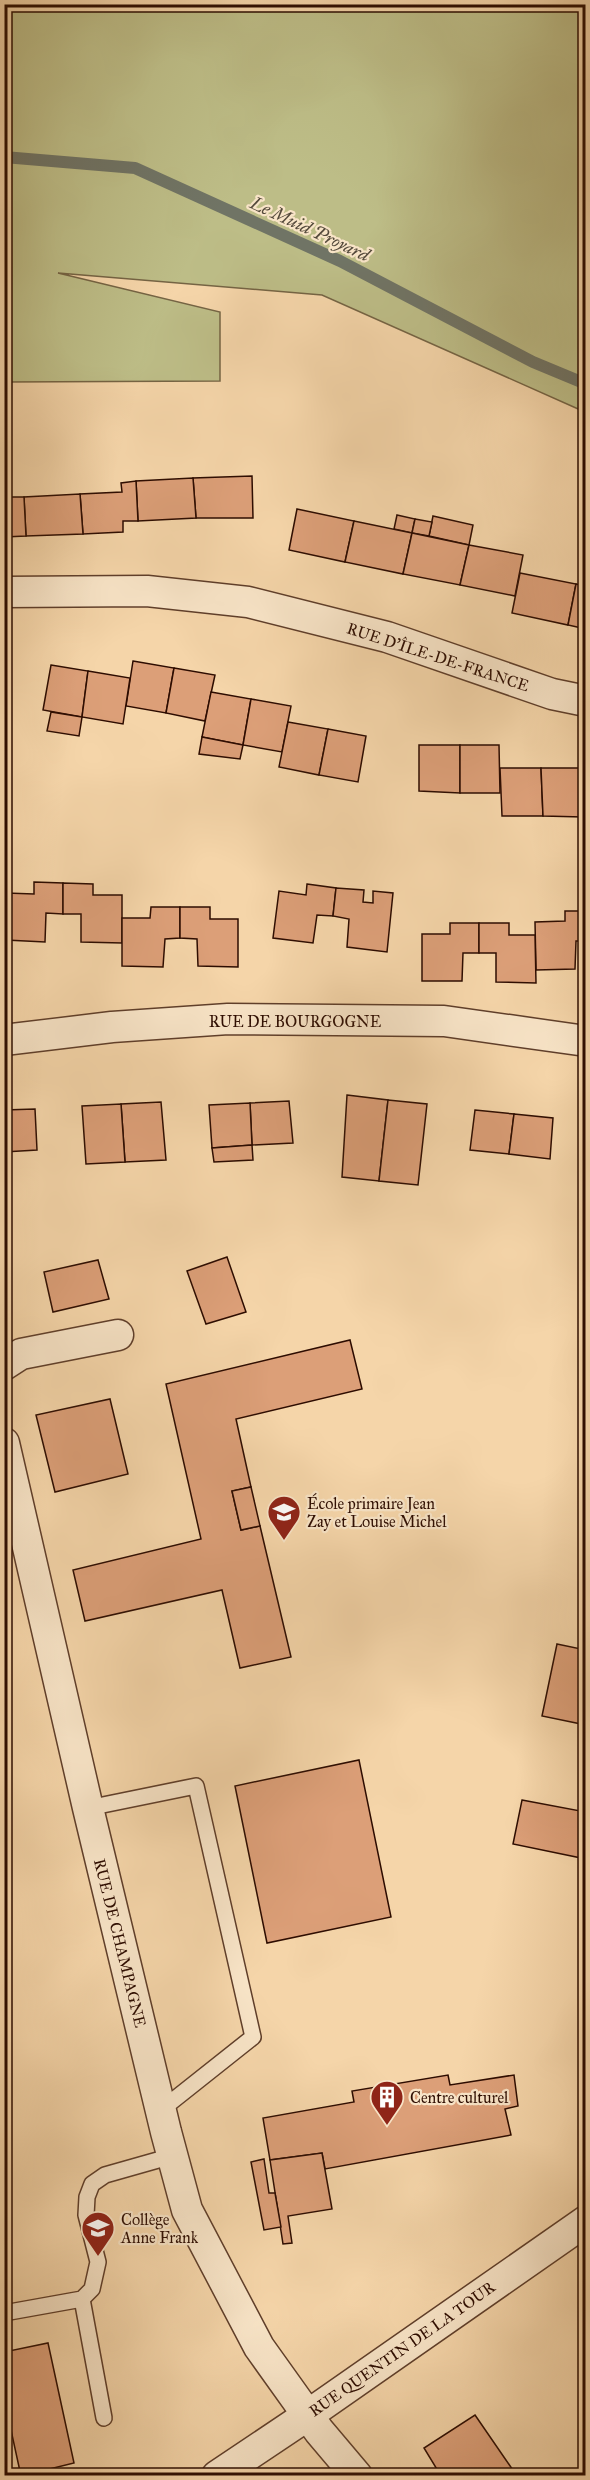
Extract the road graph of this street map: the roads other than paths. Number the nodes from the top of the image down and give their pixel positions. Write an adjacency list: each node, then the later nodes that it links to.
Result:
1 (4, 592): 2 (street, RUE D'ÎLE-DE-FRANCE)
2 (585, 701)
3 (4, 1040): 4 (street, RUE DE BOURGOGNE)
4 (585, 1041)
5 (118, 1335): 6 (street)
6 (4, 1365)
7 (4, 1443): 8 (street, RUE DE CHAMPAGNE)
8 (88, 1808): 9 (street, RUE DE CHAMPAGNE); 9 (lane)
9 (161, 2110): 10 (street, RUE DE CHAMPAGNE)
10 (172, 2156): 12 (lane); 14 (street, RUE DE CHAMPAGNE)
11 (585, 2221): 14 (street, RUE QUENTIN DE LA TOUR)
12 (82, 2299): 13 (lane); 15 (lane)
13 (4, 2313)
14 (308, 2415): 16 (street, RUE QUENTIN DE LA TOUR); 17 (street, RUE DE CHAMPAGNE)
15 (104, 2418)
16 (217, 2475)
17 (357, 2475)

